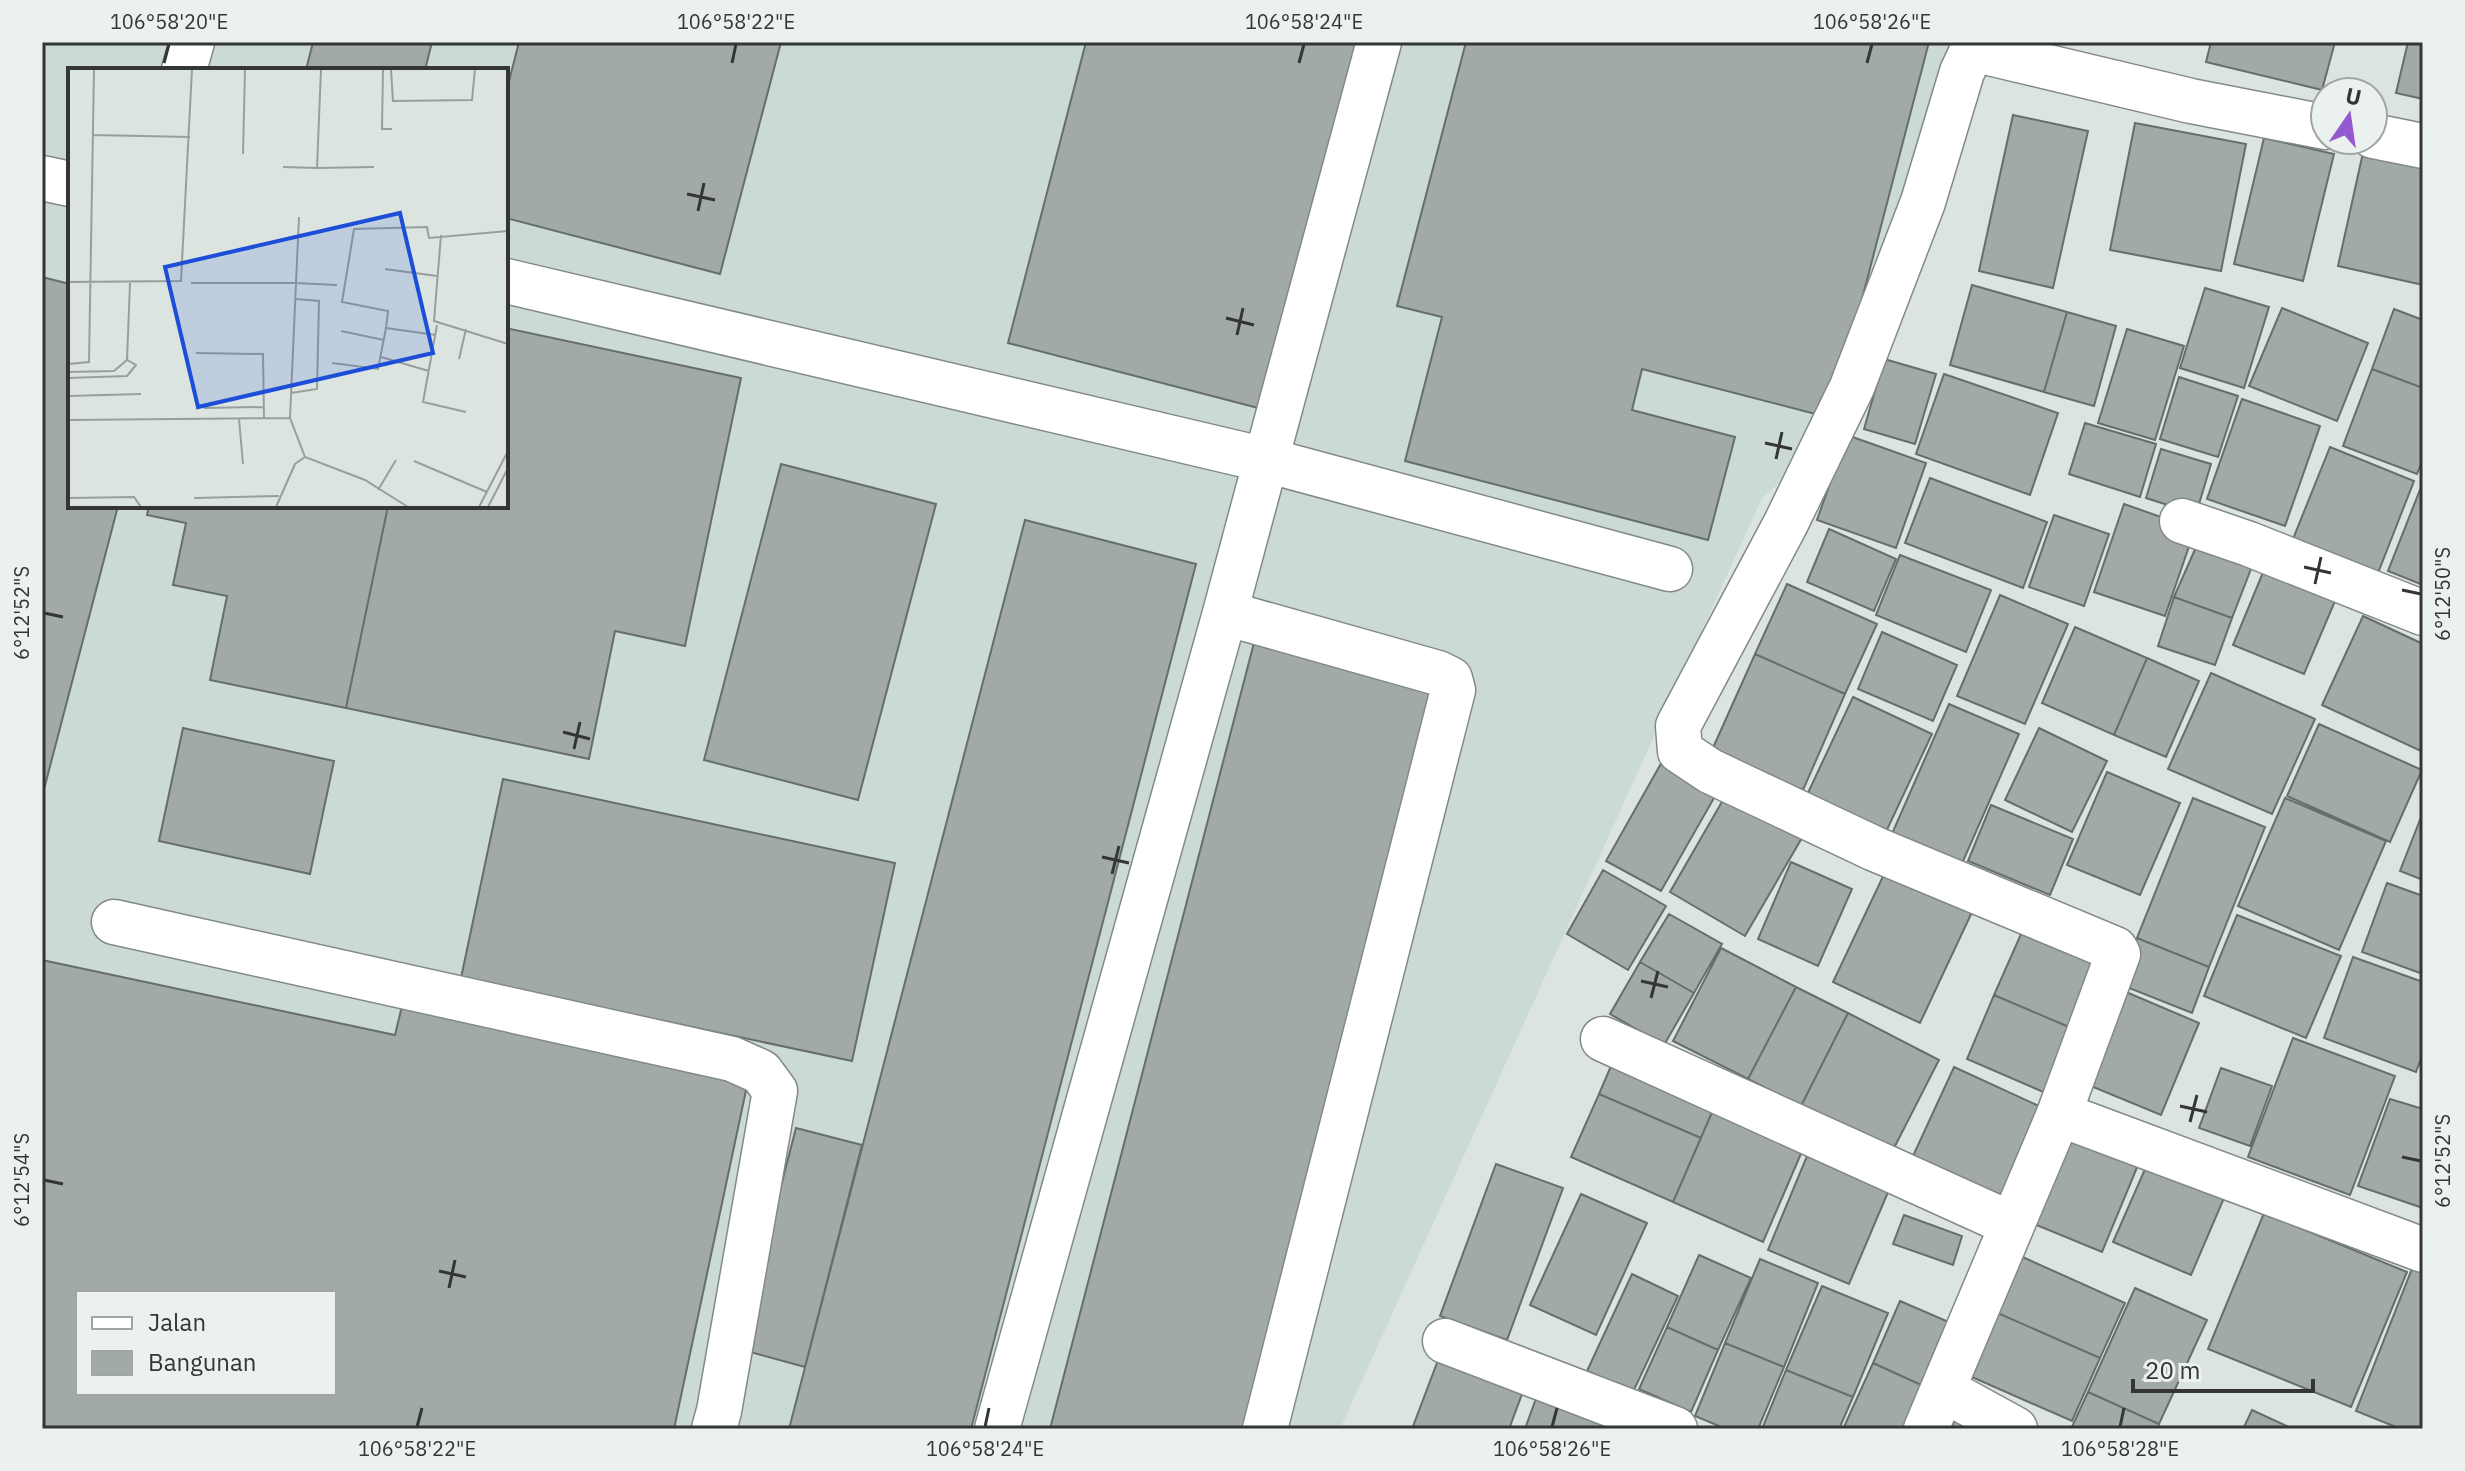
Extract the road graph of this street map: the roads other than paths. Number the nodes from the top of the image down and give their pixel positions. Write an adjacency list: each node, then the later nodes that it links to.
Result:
1 (192, 42): 3 (street)
2 (1379, 42): 10 (street)
3 (185, 68)
4 (2309, 124): 17 (street)
5 (2389, 139): 6 (street)
6 (2423, 146)
7 (42, 178): 8 (street)
8 (68, 184)
9 (508, 281): 10 (street)
10 (1266, 460): 12 (street); 13 (street)
11 (2182, 521): 14 (street)
12 (1670, 569)
13 (1225, 613): 23 (street); 24 (street)
14 (2423, 613)
15 (114, 922): 22 (street)
16 (1603, 1039): 18 (street)
17 (2059, 1114): 18 (street); 19 (street)
18 (2011, 1224): 21 (street)
19 (2423, 1250)
20 (1445, 1341): 25 (street)
21 (1944, 1390): 26 (street); 27 (street)
22 (714, 1429)
23 (997, 1429)
24 (1265, 1429)
25 (1675, 1429)
26 (1926, 1429)
27 (2015, 1429)

